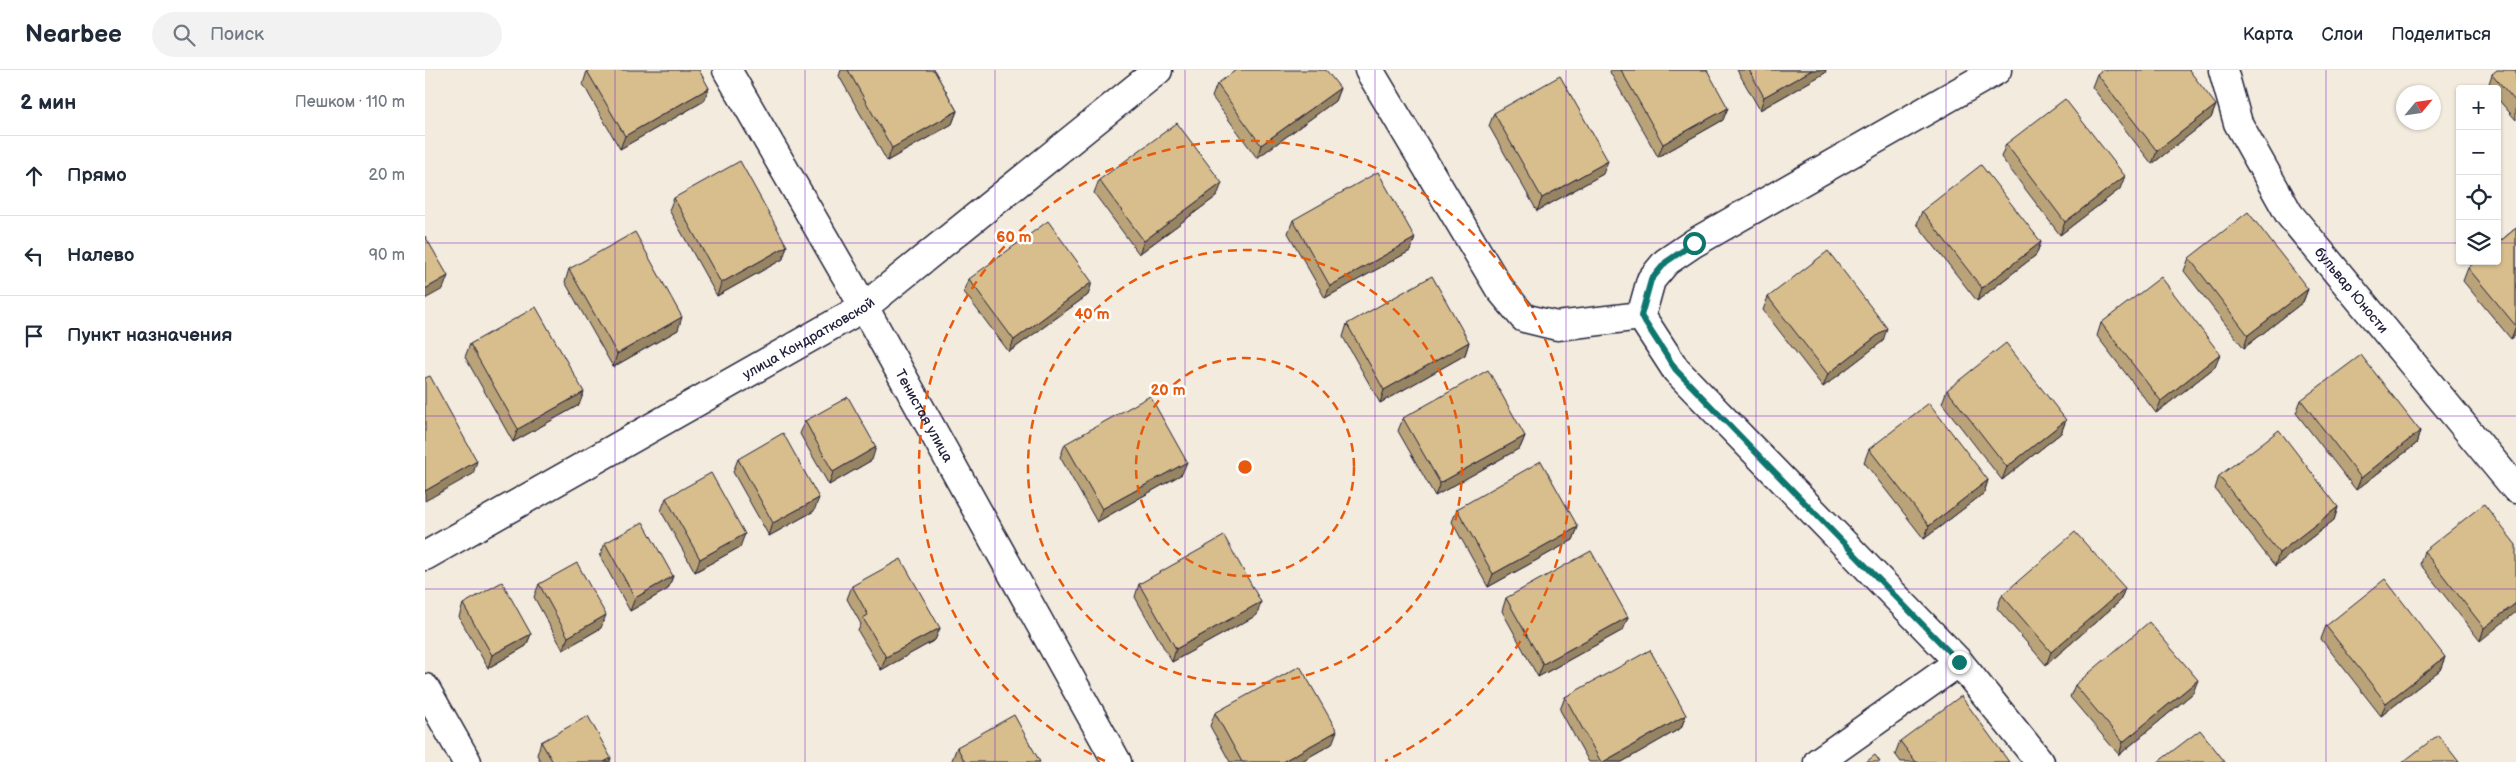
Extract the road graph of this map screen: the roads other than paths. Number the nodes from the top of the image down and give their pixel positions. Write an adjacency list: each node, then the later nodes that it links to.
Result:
1 (727, 70): 6 (street, Тенистая улица)
2 (1158, 70): 6 (street, улица Кондратковской)
3 (1369, 70): 7 (street)
4 (1997, 70): 7 (street)
5 (2223, 70): 8 (street, бульвар Юности)
6 (864, 307): 9 (street, улица Кондратковской); 13 (street, Тенистая улица)
7 (1641, 316): 10 (street)
8 (2516, 489)
9 (425, 556)
10 (1959, 662): 14 (street); 15 (street)
11 (425, 688): 12 (street)
12 (467, 762)
13 (1117, 762)
14 (1818, 762)
15 (2040, 762)

